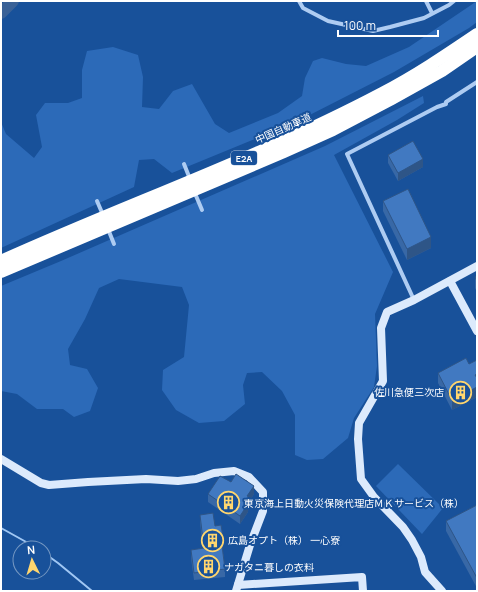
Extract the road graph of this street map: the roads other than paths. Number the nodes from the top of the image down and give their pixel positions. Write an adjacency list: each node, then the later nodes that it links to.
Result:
1 (299, 1): 4 (street)
2 (426, 1): 4 (street)
3 (454, 1): 4 (street)
4 (432, 13)
5 (477, 34): 12 (highway, 中国自動車道 / E2A)
6 (477, 47): 14 (highway, E2A)
7 (477, 82): 16 (street)
8 (184, 164): 10 (street)
9 (97, 200): 11 (street)
10 (202, 210)
11 (114, 244)
12 (1, 261)
13 (477, 266): 15 (street)
14 (1, 272)
15 (450, 281): 16 (street); 17 (street)
16 (414, 300): 21 (street)
17 (477, 331)
18 (1, 459): 19 (street)
19 (237, 588): 20 (street)
20 (363, 591)
21 (442, 591)

